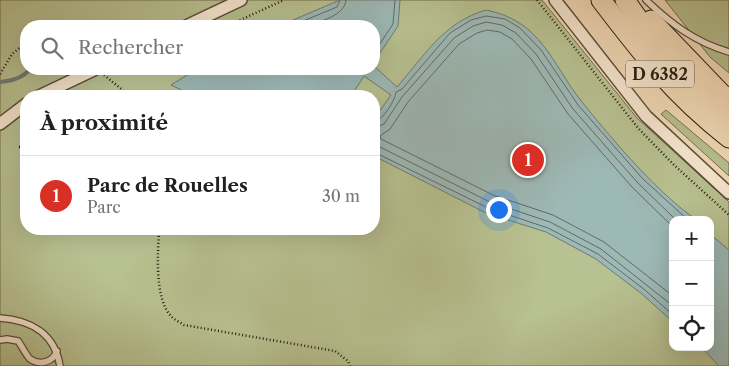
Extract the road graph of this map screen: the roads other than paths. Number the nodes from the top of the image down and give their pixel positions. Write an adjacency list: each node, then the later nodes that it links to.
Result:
1 (241, 0): 7 (street)
2 (556, 0): 16 (street)
3 (601, 0): 15 (highway, D 6382)
4 (625, 0): 13 (highway, D 6382)
5 (632, 0): 11 (highway)
6 (646, 0): 8 (lane)
7 (199, 20)
8 (729, 52)
9 (83, 75): 10 (street)
10 (51, 90)
11 (729, 99)
12 (20, 109): 14 (street)
13 (729, 117)
14 (0, 124)
15 (729, 138)
16 (729, 193)
17 (0, 318): 19 (lane)
18 (0, 340): 19 (lane)
19 (57, 352): 20 (lane)
20 (60, 366)

